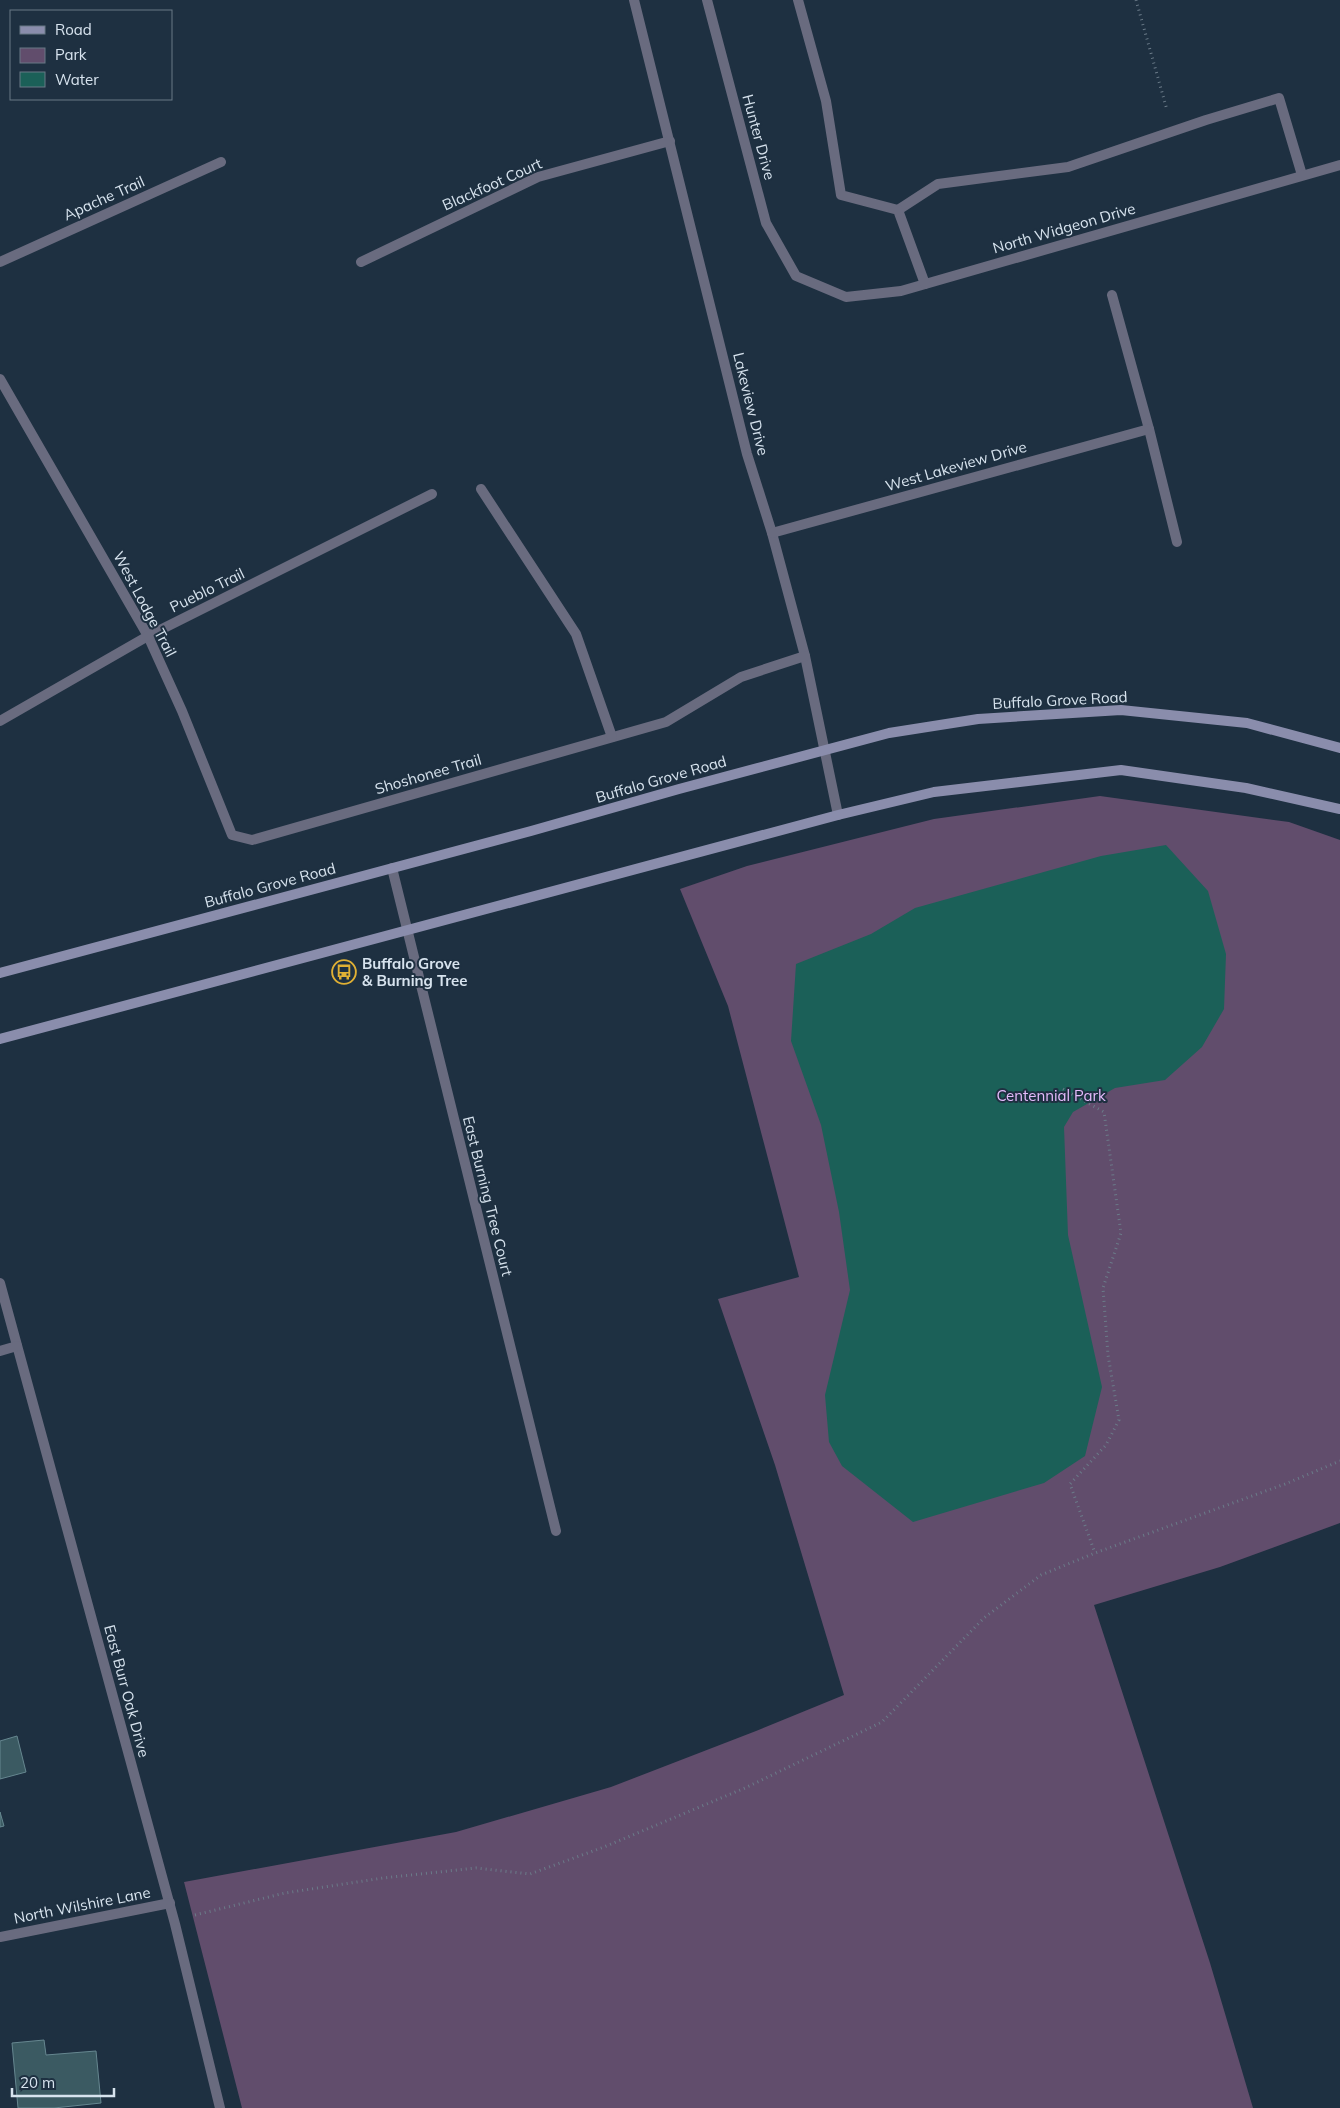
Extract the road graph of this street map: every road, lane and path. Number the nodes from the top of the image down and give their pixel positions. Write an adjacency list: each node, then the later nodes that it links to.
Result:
1 (634, 0): 6 (street, Lakeview Drive)
2 (707, 0): 13 (street, Hunter Drive)
3 (798, 0): 10 (street)
4 (1136, 0): 5 (path)
5 (1173, 131): 9 (street); 10 (street)
6 (670, 141): 12 (street, Blackfoot Court); 20 (street, Lakeview Drive)
7 (221, 162): 11 (street, Apache Trail)
8 (1340, 164): 9 (street, North Widgeon Drive)
9 (1302, 175): 14 (street, North Widgeon Drive)
10 (898, 210): 14 (street)
11 (0, 262)
12 (361, 262)
13 (796, 276): 14 (street, North Widgeon Drive)
14 (925, 284)
15 (1112, 295): 17 (street)
16 (0, 379): 22 (street, West Lodge Trail)
17 (1149, 429): 20 (street, West Lakeview Drive); 21 (street)
18 (481, 489): 25 (street)
19 (432, 494): 22 (street, Pueblo Trail)
20 (772, 534): 23 (street, Lakeview Drive)
21 (1177, 542)
22 (148, 636): 24 (street, Pueblo Trail); 30 (street, West Lodge Trail)
23 (805, 656): 25 (street, Shoshonee Trail); 27 (street, Lakeview Drive)
24 (0, 721)
25 (612, 737): 30 (street, Shoshonee Trail)
26 (1340, 748): 27 (main road, Buffalo Grove Road)
27 (823, 750): 29 (street, Lakeview Drive); 31 (main road, Buffalo Grove Road)
28 (1340, 809): 29 (main road)
29 (838, 815): 32 (main road)
30 (252, 840)
31 (392, 868): 32 (street, East Burning Tree Court); 33 (main road, Buffalo Grove Road)
32 (407, 930): 34 (main road); 40 (street, East Burning Tree Court)
33 (0, 974)
34 (0, 1039)
35 (1063, 1089): 41 (path)
36 (0, 1283): 37 (street, East Burr Oak Drive)
37 (18, 1346): 38 (street); 42 (street, East Burr Oak Drive)
38 (0, 1351)
39 (1340, 1461): 41 (path)
40 (556, 1531)
41 (1095, 1554): 43 (path)
42 (170, 1903): 44 (street, North Wilshire Lane); 45 (street, East Burr Oak Drive)
43 (192, 1916)
44 (0, 1936)
45 (220, 2108)

